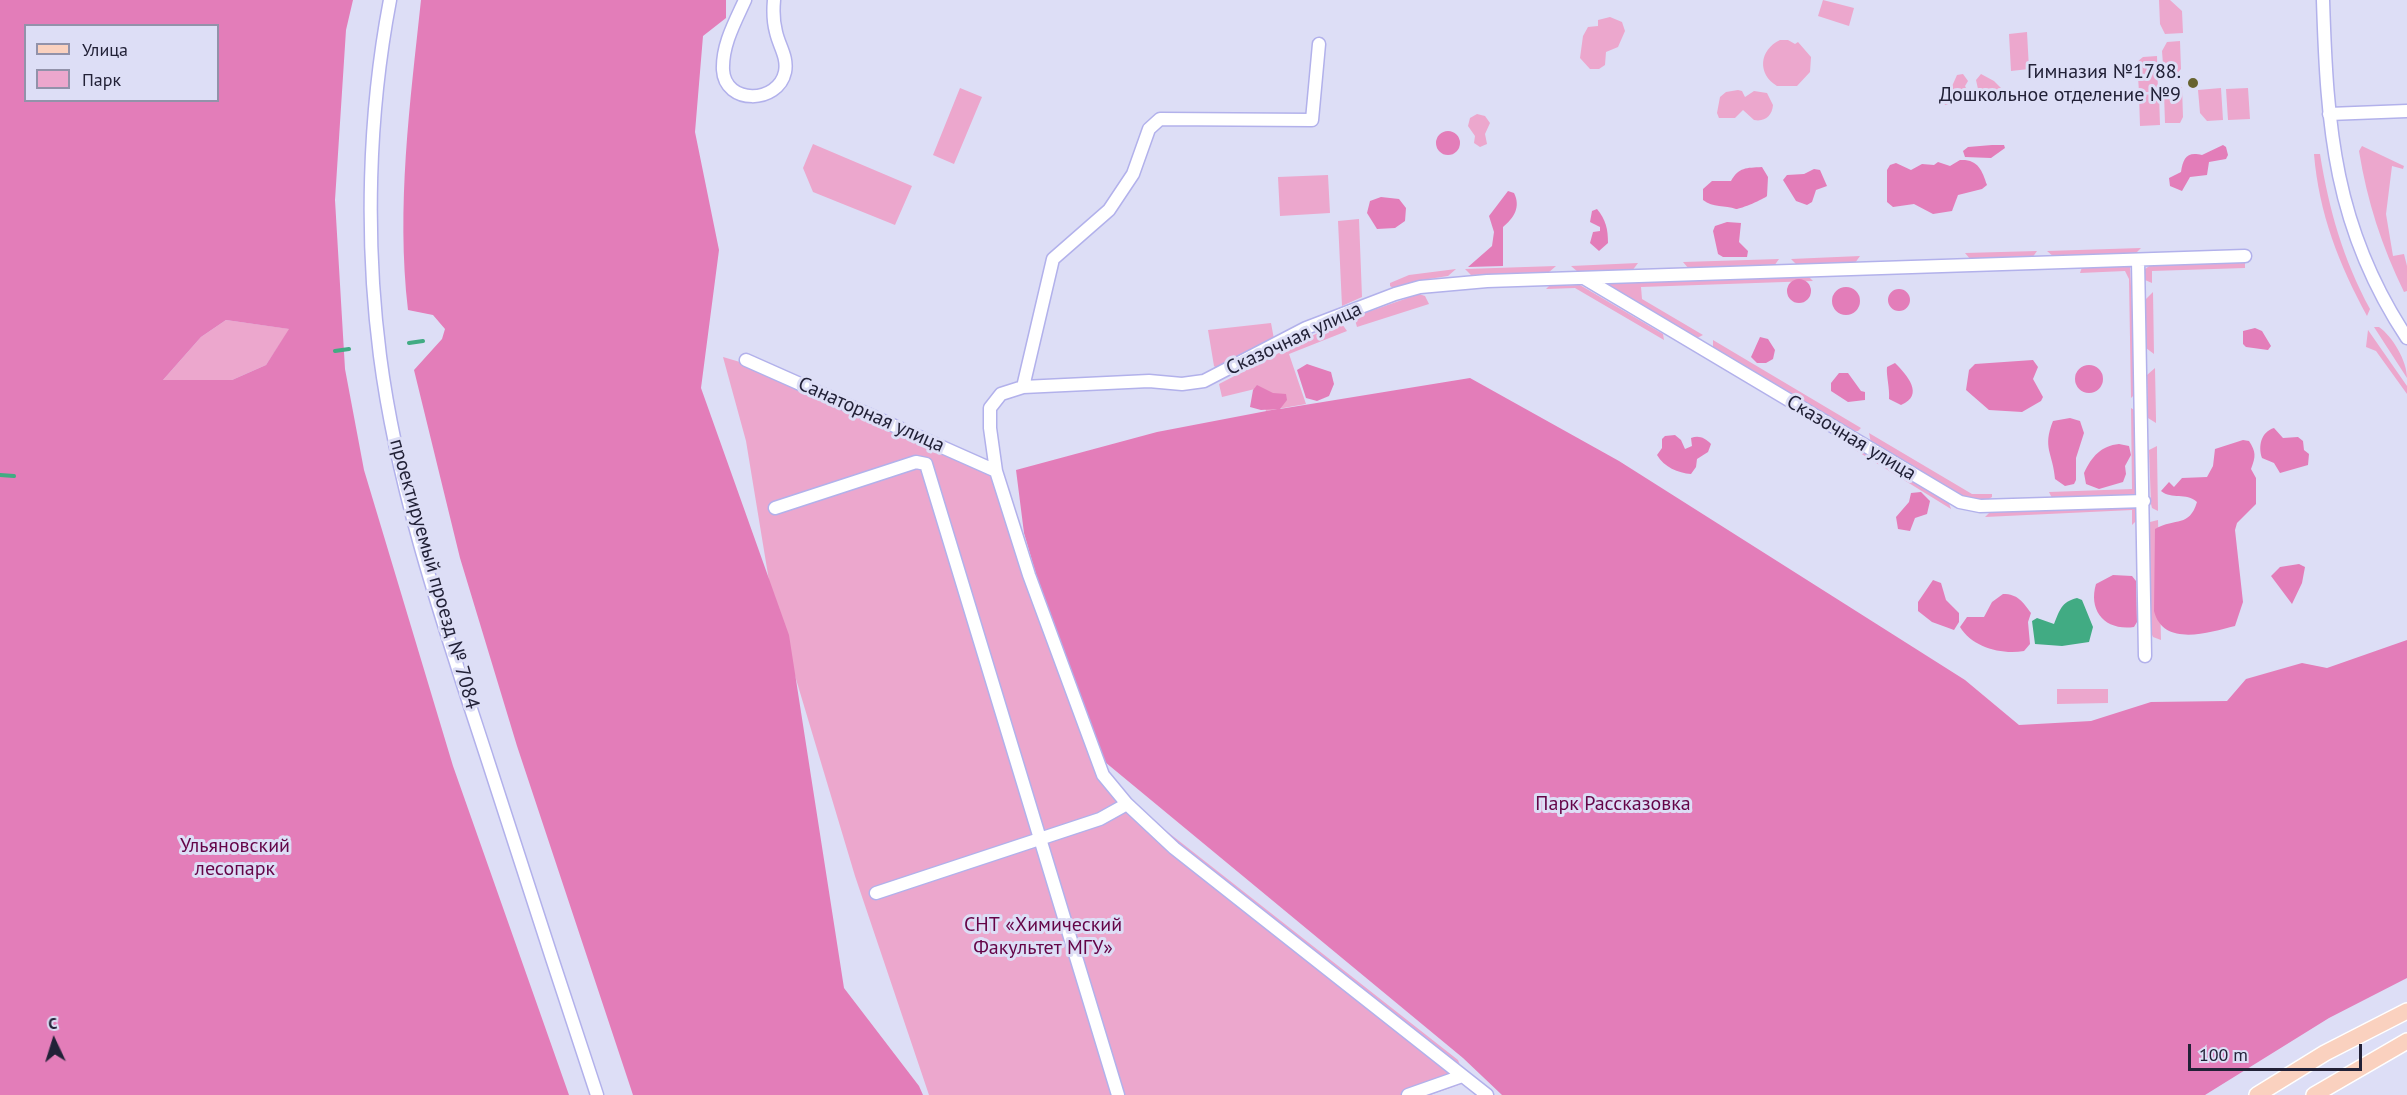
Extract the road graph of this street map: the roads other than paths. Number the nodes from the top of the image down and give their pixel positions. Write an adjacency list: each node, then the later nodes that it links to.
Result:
1 (390, 0): 24 (street, проектируемый проезд № 7084)
2 (745, 0): 3 (street)
3 (774, 0)
4 (2323, 0): 7 (street)
5 (1319, 44): 13 (street)
6 (2407, 111): 7 (street)
7 (2329, 114): 11 (street)
8 (2245, 256): 9 (street, Сказочная улица)
9 (2138, 260): 10 (street, Сказочная улица); 15 (street)
10 (1584, 278): 13 (street, Сказочная улица); 15 (street, Сказочная улица)
11 (2407, 338)
12 (746, 360): 14 (street, Санаторная улица)
13 (1023, 387): 14 (street)
14 (996, 471): 18 (street)
15 (2144, 501): 17 (street)
16 (776, 508): 19 (street)
17 (2145, 656)
18 (1127, 804): 19 (street); 23 (street)
19 (1038, 839): 20 (street); 25 (street)
20 (876, 893)
21 (2407, 1011): 28 (main road)
22 (2407, 1041): 29 (main road)
23 (1462, 1076): 26 (street); 27 (street)
24 (597, 1095)
25 (1118, 1095)
26 (1408, 1095)
27 (1487, 1095)
28 (2257, 1095)
29 (2313, 1095)

